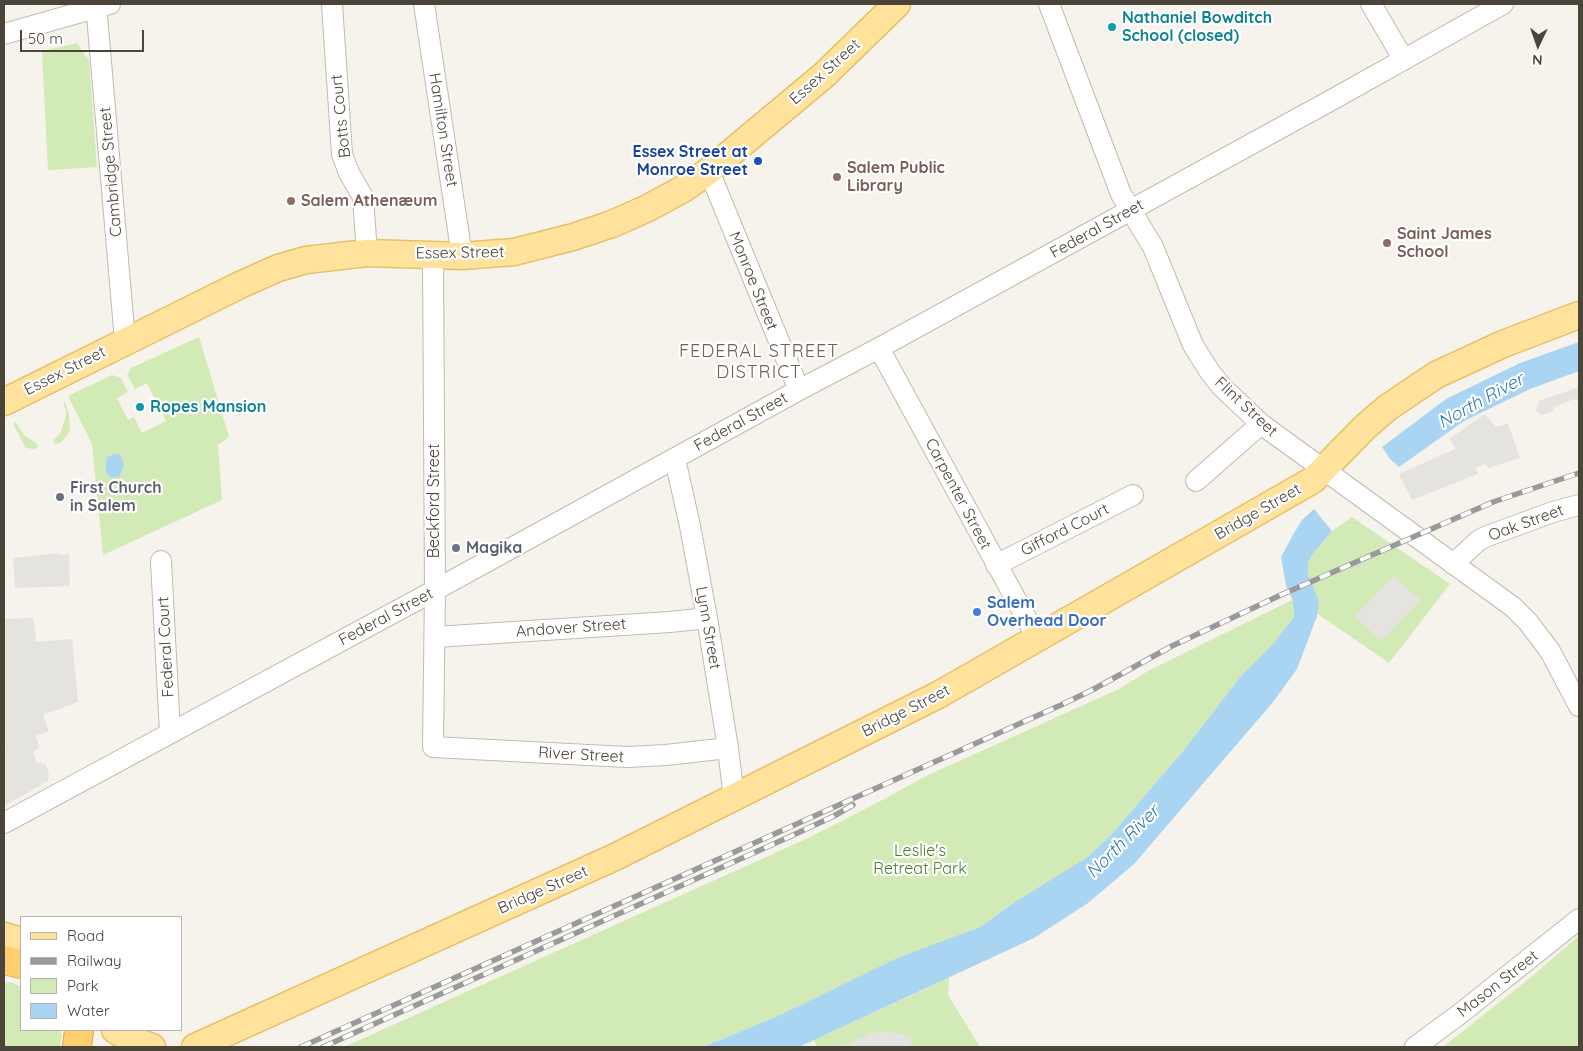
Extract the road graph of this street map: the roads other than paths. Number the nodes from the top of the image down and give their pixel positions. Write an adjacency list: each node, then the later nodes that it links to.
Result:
1 (332, 4): 12 (street, Botts Court)
2 (424, 4): 14 (street, Hamilton Street)
3 (897, 4): 10 (main road, Essex Street)
4 (1049, 4): 11 (street, Flint Street)
5 (1371, 4): 9 (street)
6 (1502, 4): 9 (street, Federal Street)
7 (101, 5): 8 (street); 16 (street, Cambridge Street)
8 (4, 34)
9 (1404, 60): 11 (street, Federal Street)
10 (709, 171): 14 (main road, Essex Street); 18 (street, Monroe Street)
11 (1130, 210): 17 (street, Federal Street); 20 (street, Flint Street)
12 (368, 253): 13 (main road, Essex Street); 16 (main road, Essex Street)
13 (433, 255): 14 (main road, Essex Street); 29 (street, Beckford Street)
14 (462, 256)
15 (1579, 315): 22 (main road, Bridge Street)
16 (125, 341): 19 (main road, Essex Street)
17 (879, 348): 18 (street, Federal Street); 28 (street, Carpenter Street)
18 (799, 390): 21 (street, Federal Street)
19 (4, 402)
20 (1262, 424): 22 (street, Flint Street); 23 (street)
21 (676, 458): 29 (street, Federal Street); 30 (street, Lynn Street)
22 (1324, 470): 27 (street, Flint Street); 32 (main road, Bridge Street)
23 (1196, 481)
24 (1133, 495): 28 (street, Gifford Court)
25 (1579, 506): 27 (street, Oak Street)
26 (161, 561): 34 (street, Federal Court)
27 (1453, 564): 33 (street, Flint Street)
28 (996, 565): 32 (street, Carpenter Street)
29 (434, 590): 31 (street, Beckford Street); 34 (street, Federal Street)
30 (707, 618): 31 (street, Andover Street); 36 (street, Lynn Street)
31 (434, 638): 35 (street, Beckford Street)
32 (1037, 638): 37 (main road, Bridge Street)
33 (1579, 706)
34 (170, 733): 38 (street, Federal Street)
35 (434, 747): 36 (street, River Street)
36 (728, 748): 37 (street, Lynn Street)
37 (734, 799): 52 (main road, Bridge Street)
38 (4, 823)
39 (1579, 919): 53 (street, Mason Street)
40 (4, 936): 41 (main road)
41 (20, 941)
42 (4, 960): 43 (highway)
43 (20, 964)
44 (79, 1031): 48 (highway)
45 (83, 1031): 49 (main road)
46 (106, 1031): 50 (main road)
47 (117, 1031): 51 (main road)
48 (77, 1047)
49 (90, 1047)
50 (113, 1047)
51 (152, 1047)
52 (195, 1047)
53 (1414, 1047)

